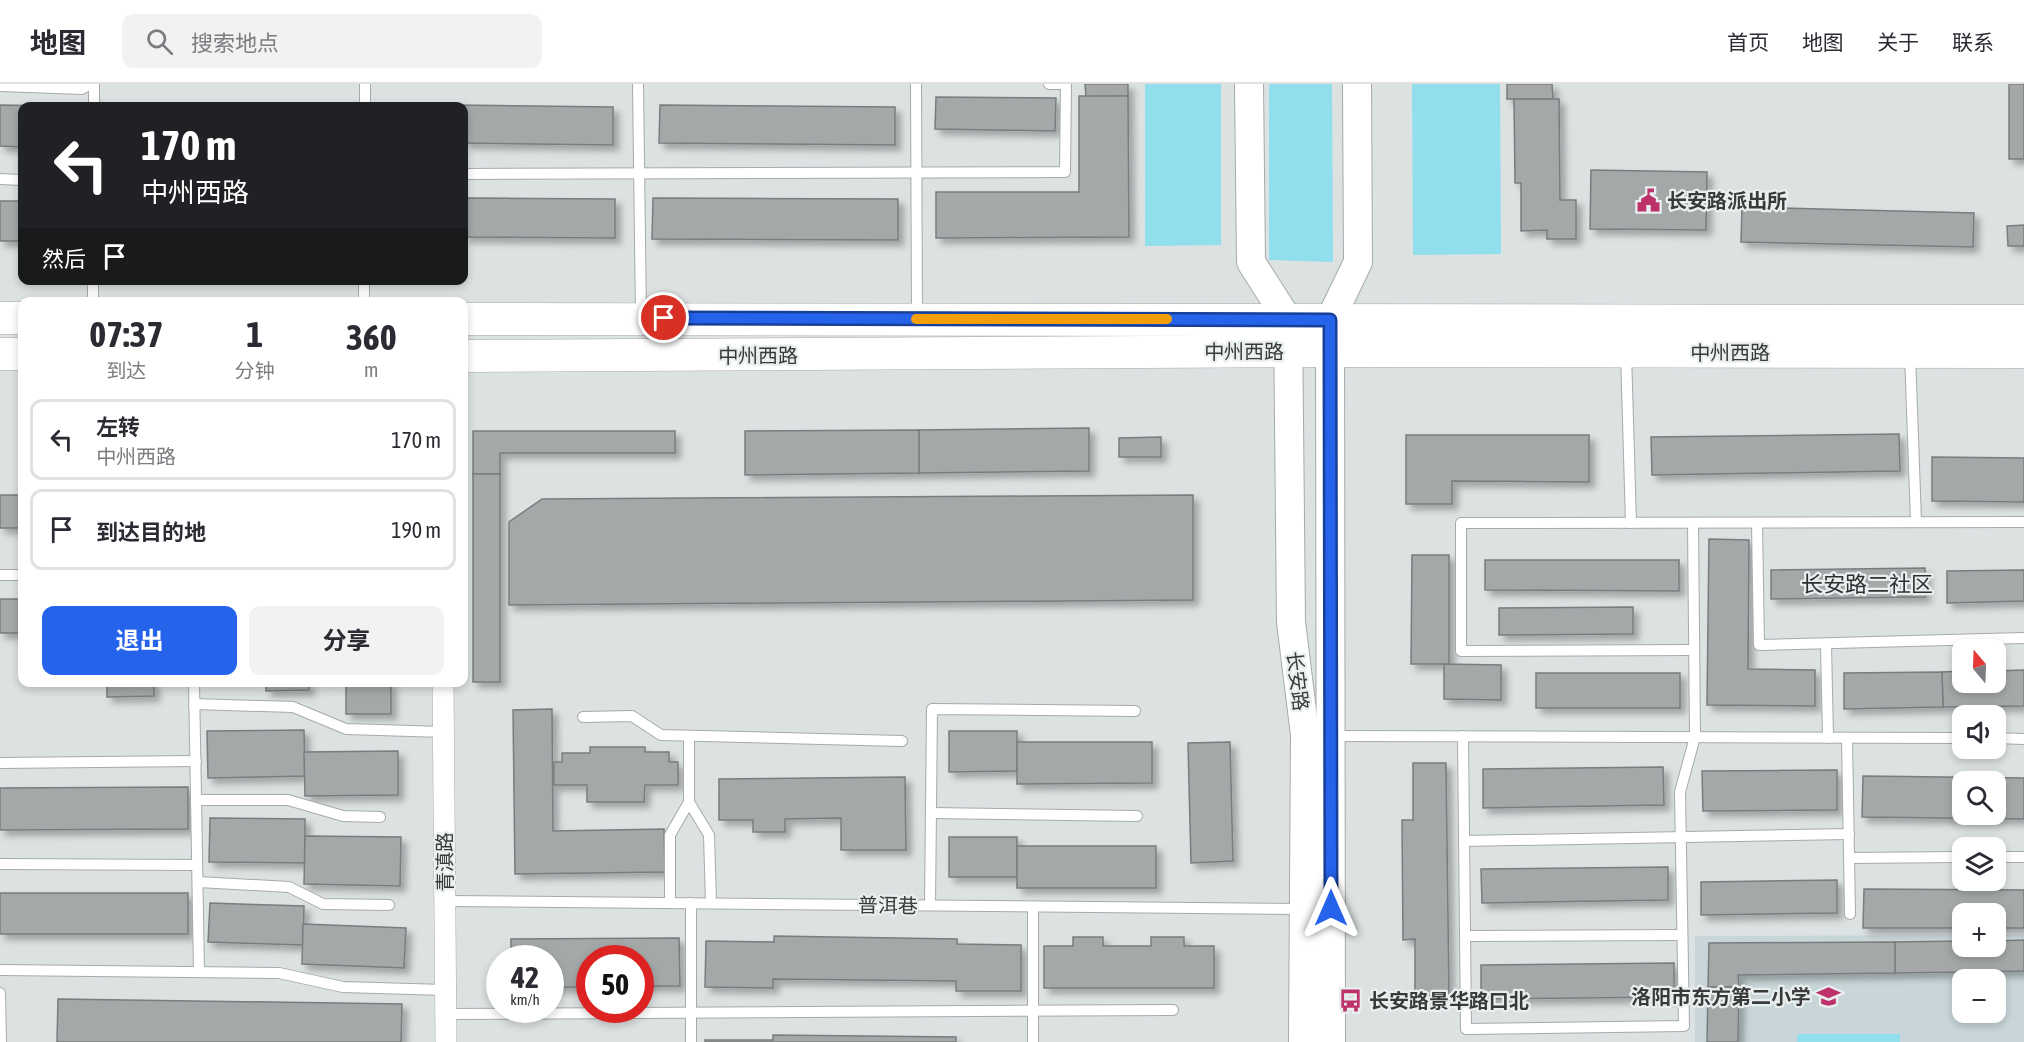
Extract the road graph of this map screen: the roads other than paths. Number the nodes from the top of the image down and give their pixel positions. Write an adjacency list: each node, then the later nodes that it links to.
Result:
1 (92, 84): 8 (lane); 9 (lane)
2 (365, 84): 10 (lane)
3 (638, 84): 13 (lane)
4 (916, 84): 11 (lane)
5 (1049, 84): 11 (lane)
6 (1249, 84): 21 (main road)
7 (1357, 84): 22 (main road)
8 (0, 86)
9 (94, 102)
10 (365, 102)
11 (916, 173): 13 (lane); 20 (lane)
12 (468, 174): 13 (lane)
13 (639, 174): 18 (lane)
14 (0, 180): 15 (lane)
15 (18, 180)
16 (0, 318): 17 (main road)
17 (18, 318)
18 (641, 318): 19 (main road, 中州西路); 20 (main road, 中州西路)
19 (468, 319)
20 (917, 319): 21 (main road, 中州西路)
21 (1288, 320): 22 (main road, 中州西路); 26 (main road, 长安路)
22 (1330, 320): 24 (main road, 中州西路); 27 (main road, 长安路)
23 (2024, 321): 25 (main road, 中州西路)
24 (1625, 336): 25 (main road, 中州西路); 27 (main road, 中州西路); 34 (lane)
25 (1909, 336): 28 (main road, 中州西路); 32 (lane)
26 (1288, 351): 27 (main road, 中州西路); 31 (main road, 中州西路); 82 (main road, 长安路)
27 (1331, 351): 49 (main road, 长安路)
28 (2024, 352)
29 (0, 354): 30 (main road)
30 (18, 354)
31 (468, 356)
32 (1916, 522): 33 (lane); 36 (lane)
33 (2024, 522)
34 (1631, 523): 35 (lane); 41 (lane)
35 (1693, 523): 36 (lane); 41 (lane)
36 (1756, 523): 40 (lane)
37 (18, 575): 38 (lane)
38 (0, 576)
39 (2024, 639): 40 (lane)
40 (1826, 644): 52 (lane)
41 (1694, 650): 51 (lane)
42 (194, 687): 44 (lane)
43 (443, 687): 47 (street, 青滇路)
44 (194, 704): 47 (lane); 58 (lane)
45 (1135, 711): 62 (lane)
46 (583, 717): 48 (lane)
47 (443, 732): 75 (street, 青滇路)
48 (689, 736): 57 (lane); 61 (lane)
49 (1331, 736): 50 (lane); 82 (main road, 长安路)
50 (1463, 736): 51 (lane); 67 (lane)
51 (1695, 737): 52 (lane); 66 (lane)
52 (1828, 738): 53 (lane)
53 (1847, 738): 54 (lane); 65 (lane)
54 (1952, 738)
55 (2006, 738): 56 (lane)
56 (2024, 739)
57 (902, 741)
58 (196, 761): 59 (lane); 60 (lane)
59 (0, 763)
60 (196, 800): 64 (lane); 73 (lane)
61 (689, 802): 76 (lane); 78 (lane)
62 (931, 813): 63 (lane); 80 (lane)
63 (1137, 816)
64 (380, 817)
65 (1849, 834): 66 (lane); 71 (lane)
66 (1681, 837): 67 (lane); 84 (lane)
67 (1464, 841): 85 (lane)
68 (1952, 857): 71 (lane)
69 (2006, 857): 70 (lane)
70 (2024, 857)
71 (1849, 858): 83 (lane)
72 (0, 864): 73 (lane)
73 (197, 865): 74 (lane)
74 (198, 882): 79 (lane); 87 (lane)
75 (445, 901): 76 (lane, 普洱巷); 88 (street, 青滇路)
76 (670, 903): 77 (lane, 普洱巷)
77 (691, 903): 78 (lane, 普洱巷); 92 (lane)
78 (711, 903): 80 (lane, 普洱巷)
79 (389, 905)
80 (930, 906): 81 (lane, 普洱巷)
81 (1033, 907): 82 (lane, 普洱巷); 91 (lane)
82 (1317, 908): 98 (main road, 长安路); 99 (main road, 长安路)
83 (1850, 914)
84 (1682, 935): 85 (lane); 85 (lane)
85 (1465, 936)
86 (0, 970): 87 (lane)
87 (199, 972): 88 (lane)
88 (445, 990): 93 (street, 青滇路)
89 (0, 993): 94 (lane)
90 (1173, 1010): 91 (lane)
91 (1033, 1011): 92 (lane); 97 (lane)
92 (691, 1012): 93 (lane); 96 (lane)
93 (446, 1014): 95 (street, 青滇路)
94 (1, 1042)
95 (446, 1042)
96 (691, 1042)
97 (1033, 1042)
98 (1303, 1042)
99 (1331, 1042)

